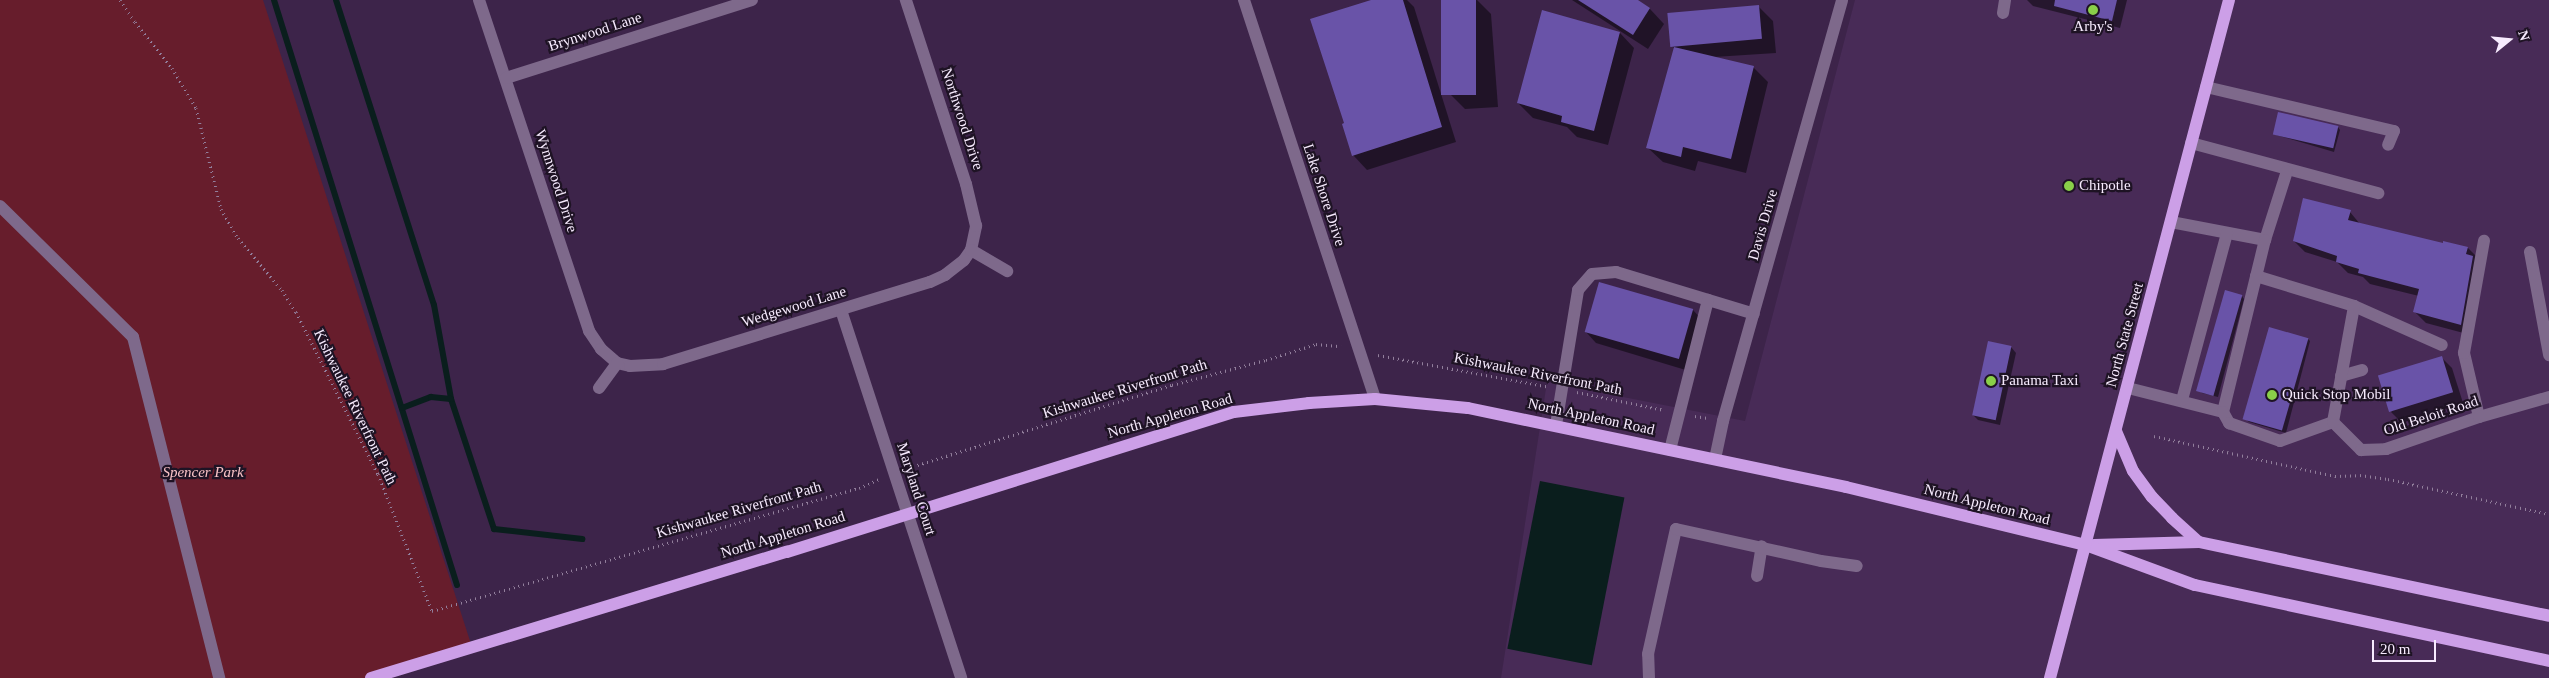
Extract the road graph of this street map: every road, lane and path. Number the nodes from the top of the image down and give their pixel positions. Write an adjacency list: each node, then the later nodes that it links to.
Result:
1 (120, 0): 49 (path, Kishwaukee Riverfront Path)
2 (480, 0): 8 (street, Wynnwood Drive)
3 (752, 0): 8 (street, Brynwood Lane)
4 (906, 0): 19 (street, Northwood Drive)
5 (1244, 0): 28 (street, Lake Shore Drive)
6 (1842, 0): 26 (street, Davis Drive)
7 (2229, 0): 9 (main road, North State Street)
8 (506, 78): 30 (street, Wynnwood Drive)
9 (2206, 87): 10 (main road, North State Street); 11 (street)
10 (2191, 143): 12 (street); 15 (main road, North State Street)
11 (2388, 145)
12 (2287, 171): 13 (street); 17 (street)
13 (2378, 193)
14 (0, 206): 59 (street)
15 (2171, 222): 16 (street); 34 (main road, North State Street)
16 (2227, 233): 17 (street); 38 (street)
17 (2265, 240): 22 (street)
18 (2484, 241): 41 (street)
19 (971, 250): 21 (street); 25 (street, Wedgewood Lane)
20 (2530, 252): 29 (street)
21 (1007, 271)
22 (2256, 276): 24 (street); 40 (street)
23 (1708, 300): 26 (street); 35 (street); 39 (street)
24 (2354, 306): 27 (street); 32 (street)
25 (841, 310): 30 (street, Wedgewood Lane); 49 (street, Maryland Court)
26 (1754, 314): 42 (street, Davis Drive)
27 (2442, 345)
28 (1358, 347): 35 (path, Kishwaukee Riverfront Path); 37 (street, Lake Shore Drive); 49 (path, Kishwaukee Riverfront Path)
29 (2549, 355)
30 (616, 363): 33 (street)
31 (2362, 370): 32 (street)
32 (2341, 376): 43 (street)
33 (599, 388)
34 (2128, 388): 38 (street); 45 (main road, North State Street)
35 (1563, 390): 39 (path, Kishwaukee Riverfront Path); 44 (street)
36 (2549, 398): 41 (street, Old Beloit Road)
37 (1375, 399): 44 (main road, North Appleton Road); 50 (main road, North Appleton Road)
38 (2182, 400): 40 (street)
39 (1679, 412): 42 (path, Kishwaukee Riverfront Path); 47 (street)
40 (2223, 412): 43 (street)
41 (2479, 417): 43 (street, Old Beloit Road)
42 (1723, 421): 48 (street, Davis Drive)
43 (2333, 422)
44 (1556, 425): 47 (main road, North Appleton Road)
45 (2116, 431): 52 (main road); 53 (main road, North State Street)
46 (2154, 436): 51 (path)
47 (1670, 450): 48 (main road, North Appleton Road)
48 (1715, 459): 53 (main road, North Appleton Road)
49 (894, 473): 50 (street, Maryland Court)
50 (907, 513): 60 (main road, North Appleton Road); 61 (street, Maryland Court)
51 (2549, 514)
52 (2199, 542): 53 (main road); 57 (main road)
53 (2086, 545): 58 (main road); 63 (main road, North State Street)
54 (1762, 546): 55 (street); 56 (street); 62 (street)
55 (1857, 566)
56 (1757, 576)
57 (2549, 616)
58 (2549, 661)
59 (220, 678)
60 (371, 678)
61 (961, 678)
62 (1649, 678)
63 (2050, 678)

